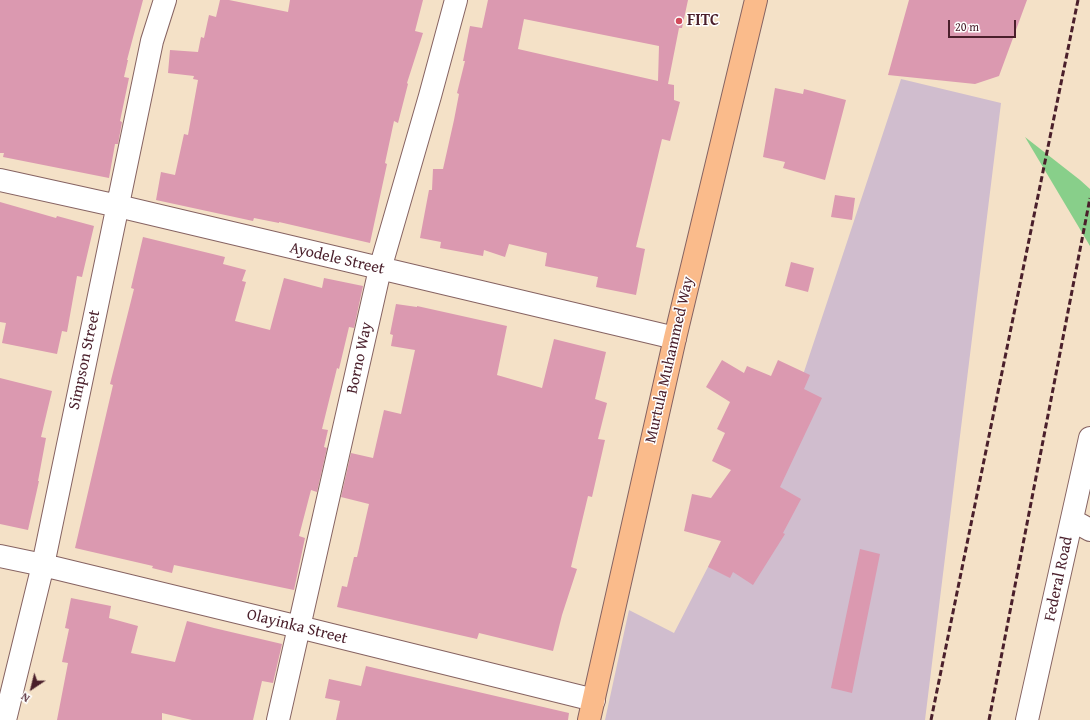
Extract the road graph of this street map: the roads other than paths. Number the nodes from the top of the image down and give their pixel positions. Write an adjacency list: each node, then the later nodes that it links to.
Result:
1 (165, 0): 5 (street, Simpson Street)
2 (456, 0): 6 (street, Borno Way)
3 (756, 0): 7 (main road, Murtula Muhammed Way)
4 (0, 180): 5 (street, Ayodele Street)
5 (118, 206): 6 (street, Ayodele Street); 11 (street, Simpson Street)
6 (380, 269): 7 (street, Ayodele Street); 12 (street, Borno Way)
7 (675, 338): 13 (main road, Murtula Muhammed Way)
8 (1090, 438): 9 (street, Federal Road)
9 (1081, 525): 16 (street, Federal Road)
10 (0, 556): 11 (street, Olayinka Street)
11 (42, 565): 12 (street, Olayinka Street); 14 (street, Simpson Street)
12 (299, 627): 13 (street, Olayinka Street); 15 (street, Borno Way)
13 (591, 710)
14 (5, 720)
15 (278, 720)
16 (1027, 720)

